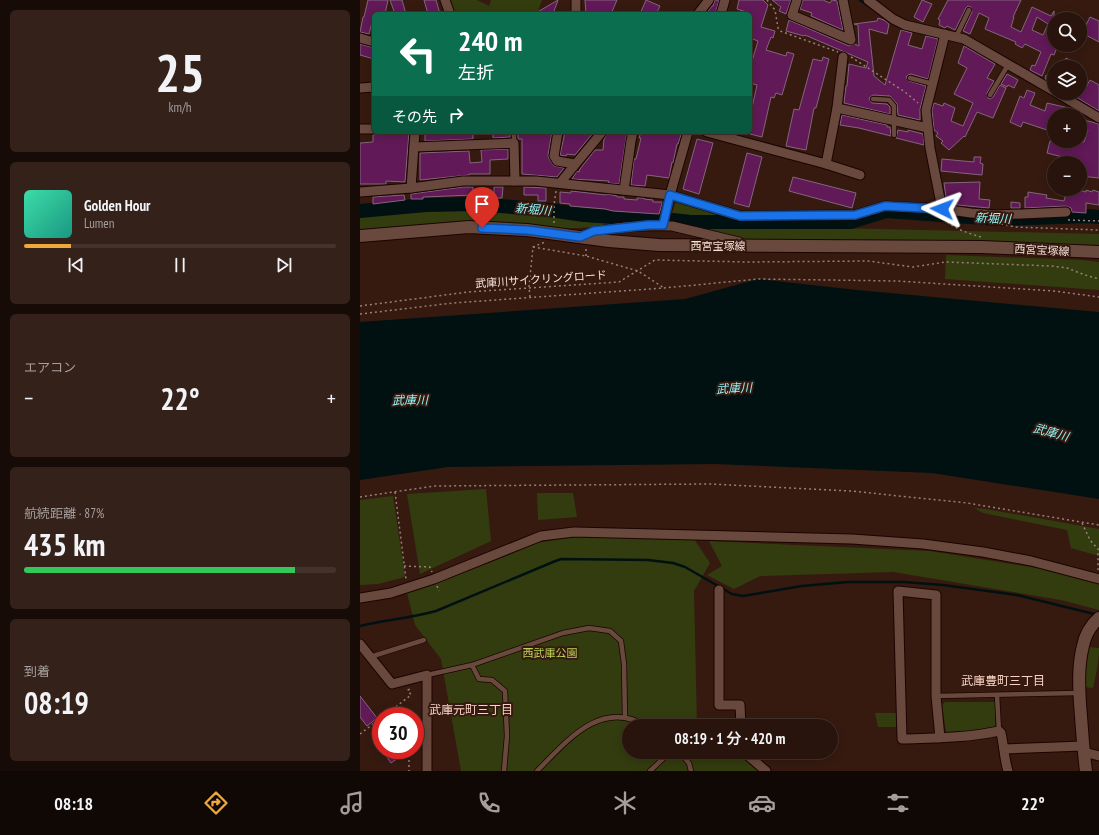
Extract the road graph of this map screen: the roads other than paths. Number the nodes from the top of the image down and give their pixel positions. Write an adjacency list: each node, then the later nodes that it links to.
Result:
1 (445, 0): 9 (street)
2 (576, 0): 10 (street)
3 (709, 0): 11 (street)
4 (725, 0): 12 (street)
5 (796, 0): 6 (street)
6 (843, 0)
7 (868, 0): 13 (street)
8 (969, 10): 14 (lane)
9 (449, 12)
10 (576, 12)
11 (700, 12)
12 (722, 12)
13 (945, 34): 14 (street); 20 (street)
14 (956, 37): 18 (street)
15 (360, 38): 16 (street)
16 (372, 41)
17 (843, 56): 27 (street)
18 (1008, 65): 22 (street); 24 (lane)
19 (910, 78): 20 (lane)
20 (933, 84): 30 (street)
21 (372, 87): 23 (street)
22 (1047, 87)
23 (360, 88)
24 (990, 95)
25 (873, 99): 29 (lane)
26 (1069, 100): 28 (street)
27 (837, 108): 29 (street); 44 (street)
28 (1099, 118)
29 (894, 121): 30 (street); 40 (lane)
30 (928, 128): 53 (street)
31 (360, 129): 32 (street)
32 (372, 129)
33 (415, 134): 42 (street)
34 (514, 134): 41 (lane)
35 (558, 134): 43 (street)
36 (600, 134): 43 (street)
37 (633, 134): 49 (street)
38 (687, 134): 51 (street)
39 (714, 134): 44 (street)
40 (894, 135)
41 (514, 143): 42 (street); 46 (street)
42 (414, 147): 48 (street)
43 (575, 164): 47 (street)
44 (826, 164): 45 (street)
45 (860, 175)
46 (515, 181): 47 (street); 48 (street)
47 (559, 183): 49 (street)
48 (411, 188): 50 (street)
49 (624, 190): 51 (street)
50 (360, 192)
51 (670, 195): 53 (street); 54 (street)
52 (1066, 212): 53 (street)
53 (943, 213)
54 (663, 225): 56 (street); 57 (street)
55 (360, 236): 56 (main road, 西宮宝塚線)
56 (580, 237): 57 (main road, 西宮宝塚線)
57 (756, 246): 58 (main road, 西宮宝塚線)
58 (1078, 252): 59 (main road, 西宮宝塚線); 60 (main road, 西宮宝塚線)
59 (1099, 252)
60 (1099, 256)
61 (1098, 578): 63 (street)
62 (719, 590): 75 (street)
63 (360, 598)
64 (1099, 618): 70 (main road)
65 (424, 640): 67 (lane)
66 (360, 644): 67 (street)
67 (370, 657): 69 (street)
68 (472, 665): 69 (lane); 73 (lane); 85 (lane)
69 (426, 675): 84 (street)
70 (1080, 693): 71 (lane); 79 (main road)
71 (997, 694): 72 (lane); 76 (lane)
72 (936, 696): 77 (street); 77 (street)
73 (624, 716): 74 (lane); 86 (lane)
74 (631, 719)
75 (741, 719)
76 (999, 731): 77 (street); 78 (street)
77 (940, 738)
78 (1004, 749): 79 (street); 90 (street)
79 (1083, 749): 80 (street); 91 (main road)
80 (1099, 756)
81 (663, 759): 87 (lane)
82 (685, 759): 88 (lane)
83 (752, 759): 89 (street)
84 (426, 771)
85 (504, 771)
86 (537, 771)
87 (650, 771)
88 (691, 771)
89 (766, 771)
90 (1008, 771)
91 (1086, 771)

